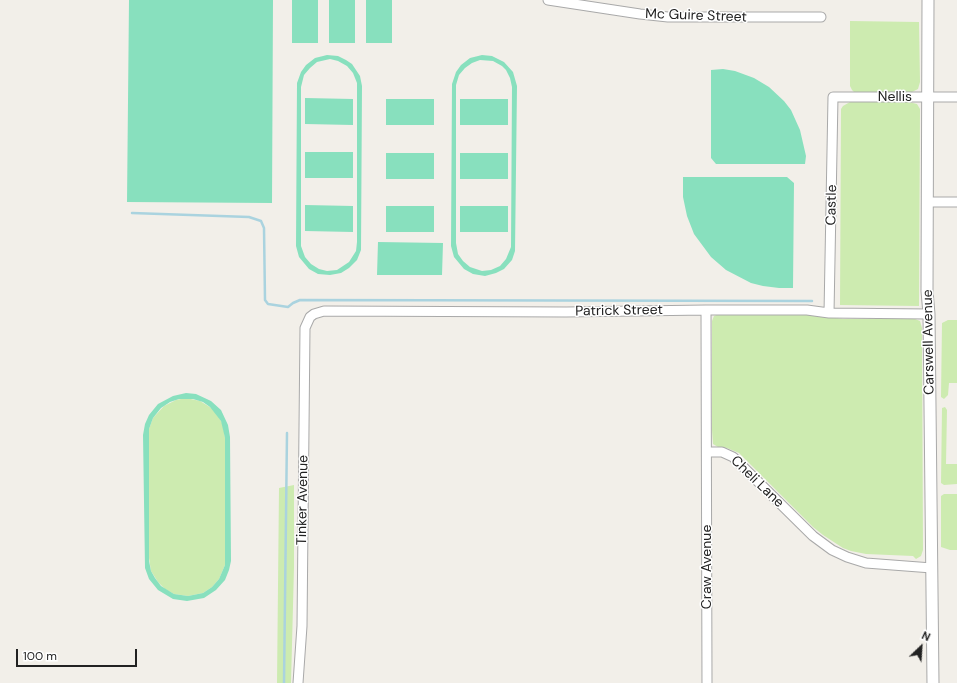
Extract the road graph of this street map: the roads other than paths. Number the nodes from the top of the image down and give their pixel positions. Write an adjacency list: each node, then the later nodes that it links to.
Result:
1 (548, 0): 3 (street, Mc Guire Street)
2 (928, 0): 5 (street, Carswell Avenue)
3 (821, 17)
4 (833, 97): 5 (street, Nellis); 10 (street, Castle)
5 (928, 97): 6 (street, Nellis); 7 (street, Carswell Avenue)
6 (957, 97)
7 (928, 202): 8 (street); 11 (street, Carswell Avenue)
8 (957, 202)
9 (706, 310): 10 (street, Patrick Street); 12 (street, Patrick Street); 13 (street)
10 (829, 313): 11 (street, Patrick Street)
11 (930, 314): 14 (street, Carswell Avenue)
12 (310, 317): 15 (street, Tinker Avenue)
13 (707, 452): 14 (street, Cheli Lane); 16 (street, Craw Avenue)
14 (932, 568): 17 (street, Carswell Avenue)
15 (298, 683)
16 (707, 683)
17 (933, 683)

